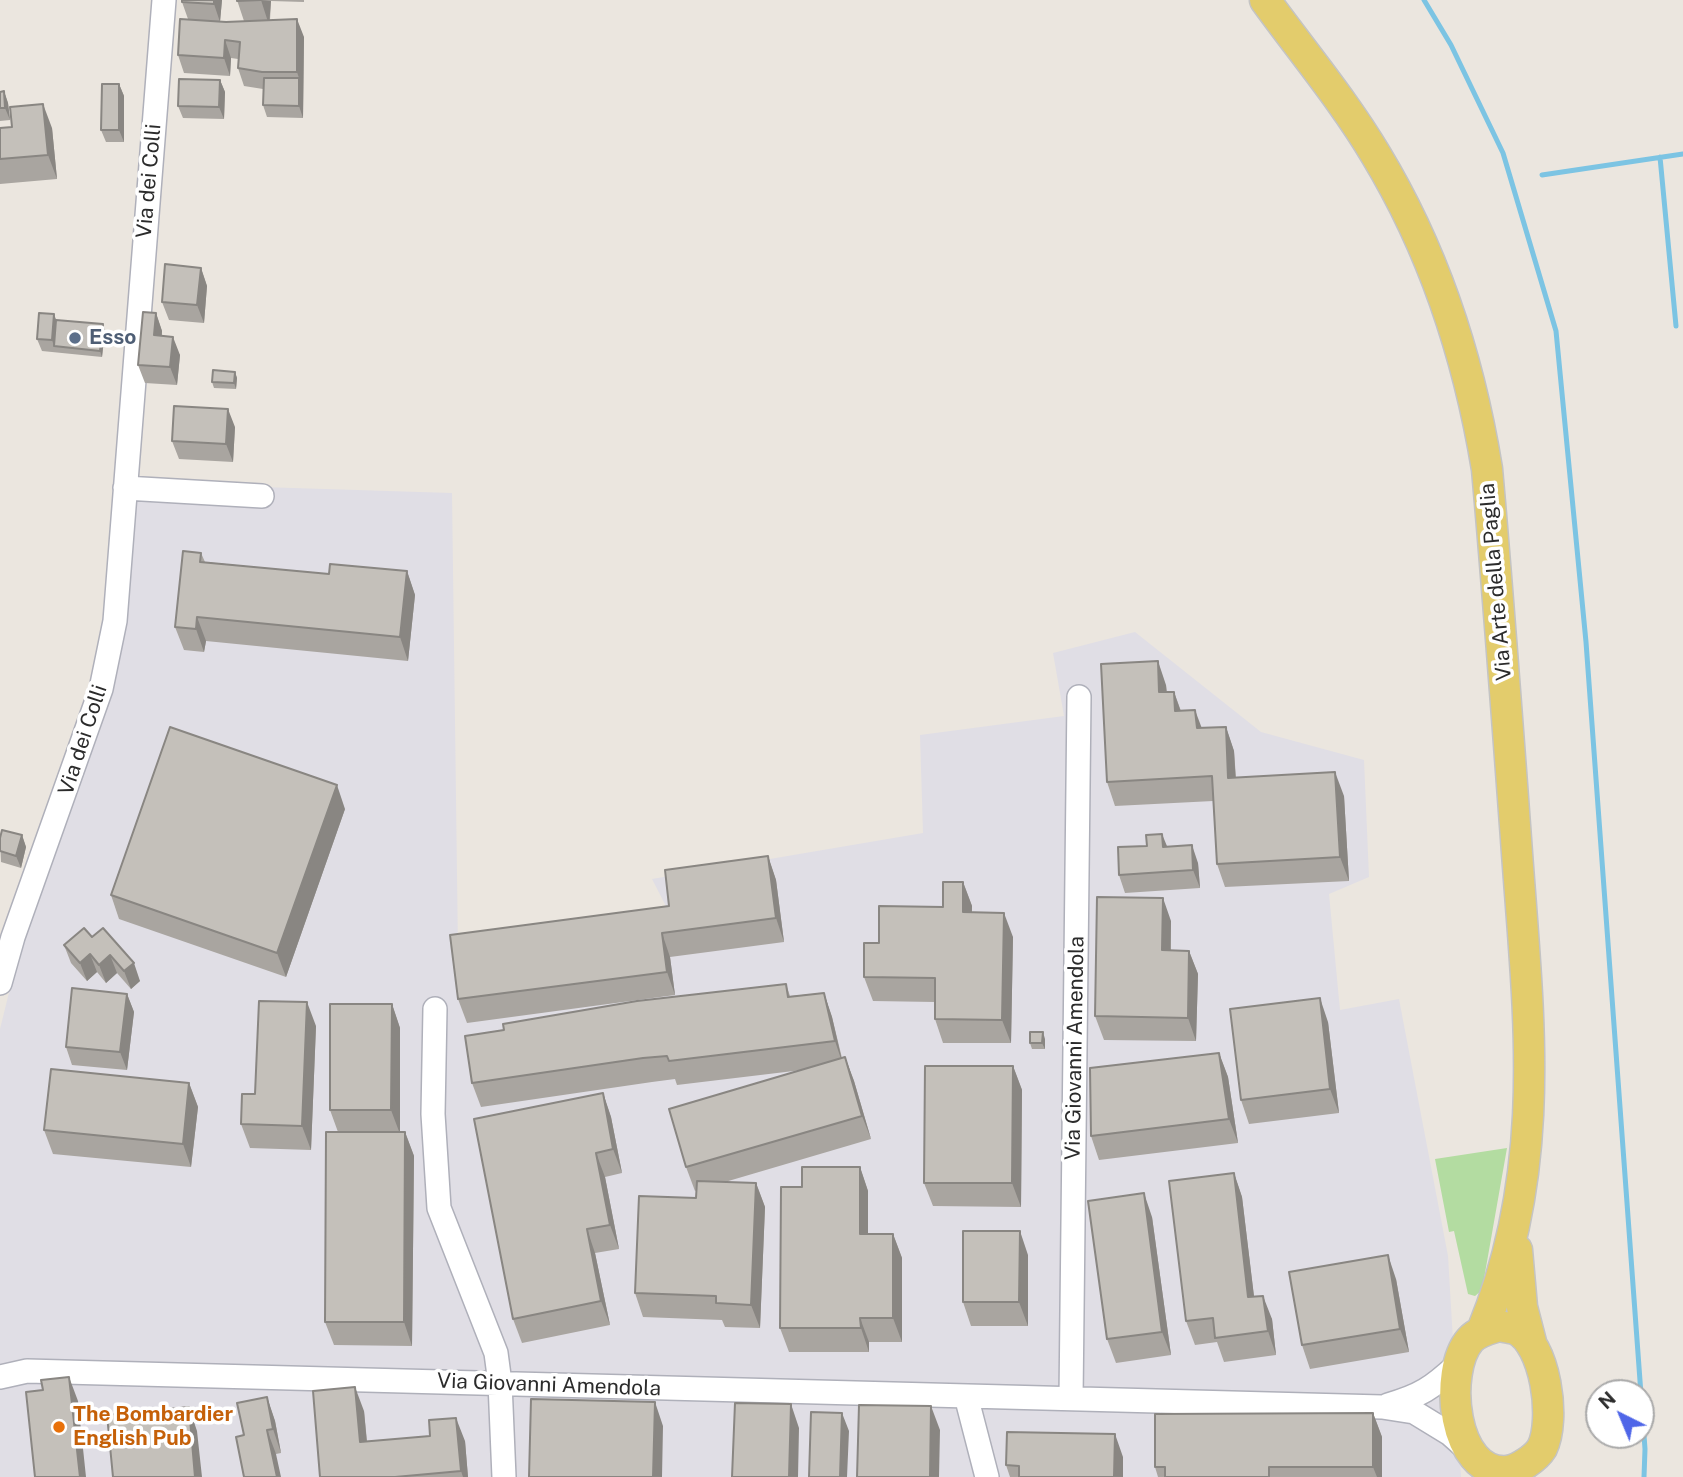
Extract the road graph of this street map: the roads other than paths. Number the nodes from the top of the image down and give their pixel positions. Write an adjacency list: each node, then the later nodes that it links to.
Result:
1 (164, 0): 3 (street, Via dei Colli)
2 (1265, 0): 8 (main road, Via Arte della Paglia)
3 (125, 488): 4 (street); 6 (street, Via dei Colli)
4 (262, 496)
5 (1079, 697): 17 (street, Via Giovanni Amendola)
6 (0, 983)
7 (435, 1009): 15 (street)
8 (1517, 1218): 9 (main road, Via Arte della Paglia); 10 (main road, Via Arte della Paglia)
9 (1482, 1331): 10 (main road); 12 (main road, Via Arte della Paglia)
10 (1531, 1342): 20 (main road, Via Arte della Paglia)
11 (0, 1360): 13 (street, Via Giovanni Amendola)
12 (1457, 1365): 18 (street, Via Giovanni Amendola); 19 (main road, Via Arte della Paglia)
13 (27, 1371): 14 (street, Via Giovanni Amendola); 15 (street, Via Giovanni Amendola)
14 (0, 1377)
15 (500, 1383): 16 (street, Via Giovanni Amendola); 21 (street)
16 (966, 1396): 17 (street, Via Giovanni Amendola); 22 (street)
17 (1071, 1398): 18 (street, Via Giovanni Amendola)
18 (1382, 1407): 19 (street, Via Giovanni Amendola)
19 (1476, 1463): 20 (main road, Via Arte della Paglia)
20 (1539, 1463)
21 (504, 1477)
22 (987, 1477)

